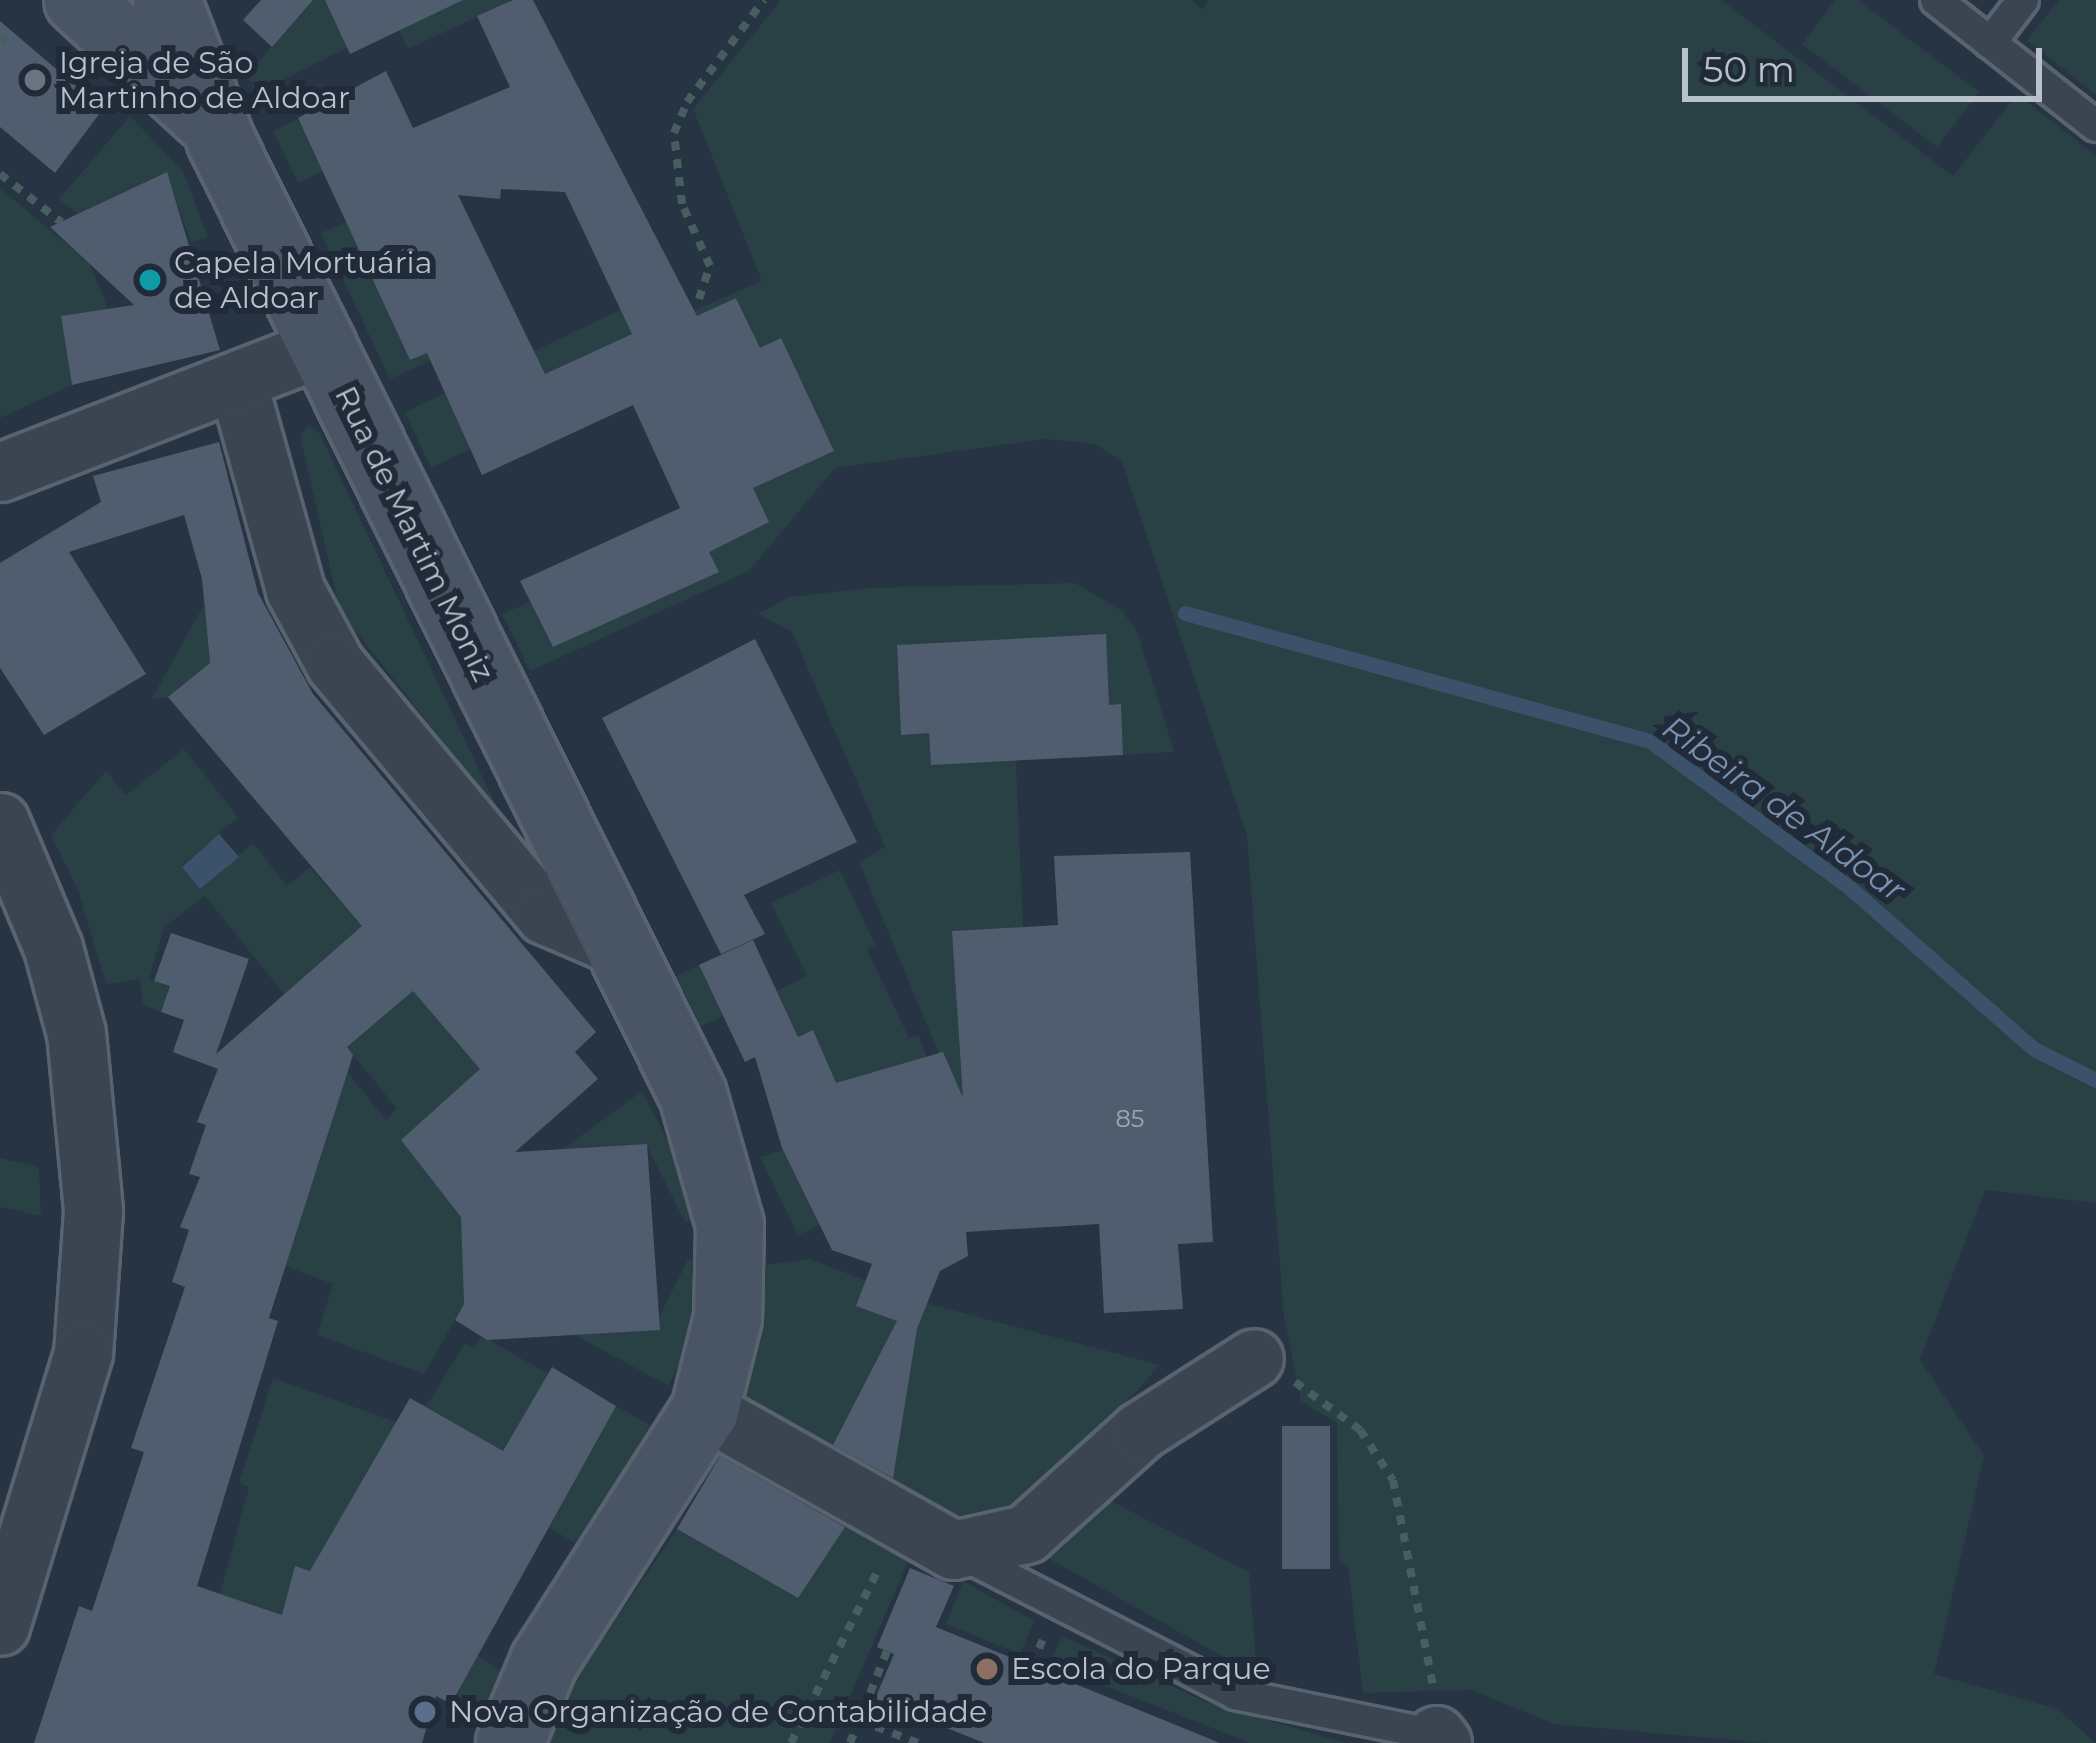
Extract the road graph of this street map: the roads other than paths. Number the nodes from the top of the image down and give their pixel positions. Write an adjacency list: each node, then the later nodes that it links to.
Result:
1 (78, 0): 6 (street)
2 (167, 0): 6 (street, Rua de Martim Moniz)
3 (1936, 0): 5 (lane)
4 (2023, 0): 5 (lane)
5 (1990, 43): 7 (lane)
6 (214, 124): 8 (street, Rua de Martim Moniz)
7 (2096, 126)
8 (322, 346): 9 (street); 12 (street, Rua de Martim Moniz)
9 (238, 384): 10 (street); 12 (street)
10 (0, 472)
11 (0, 822): 16 (street)
12 (613, 944): 14 (street, Rua de Martim Moniz)
13 (1254, 1358): 15 (street)
14 (705, 1410): 15 (street); 18 (street, Rua de Martim Moniz)
15 (952, 1550): 17 (lane)
16 (0, 1626)
17 (1439, 1739)
18 (510, 1743)

